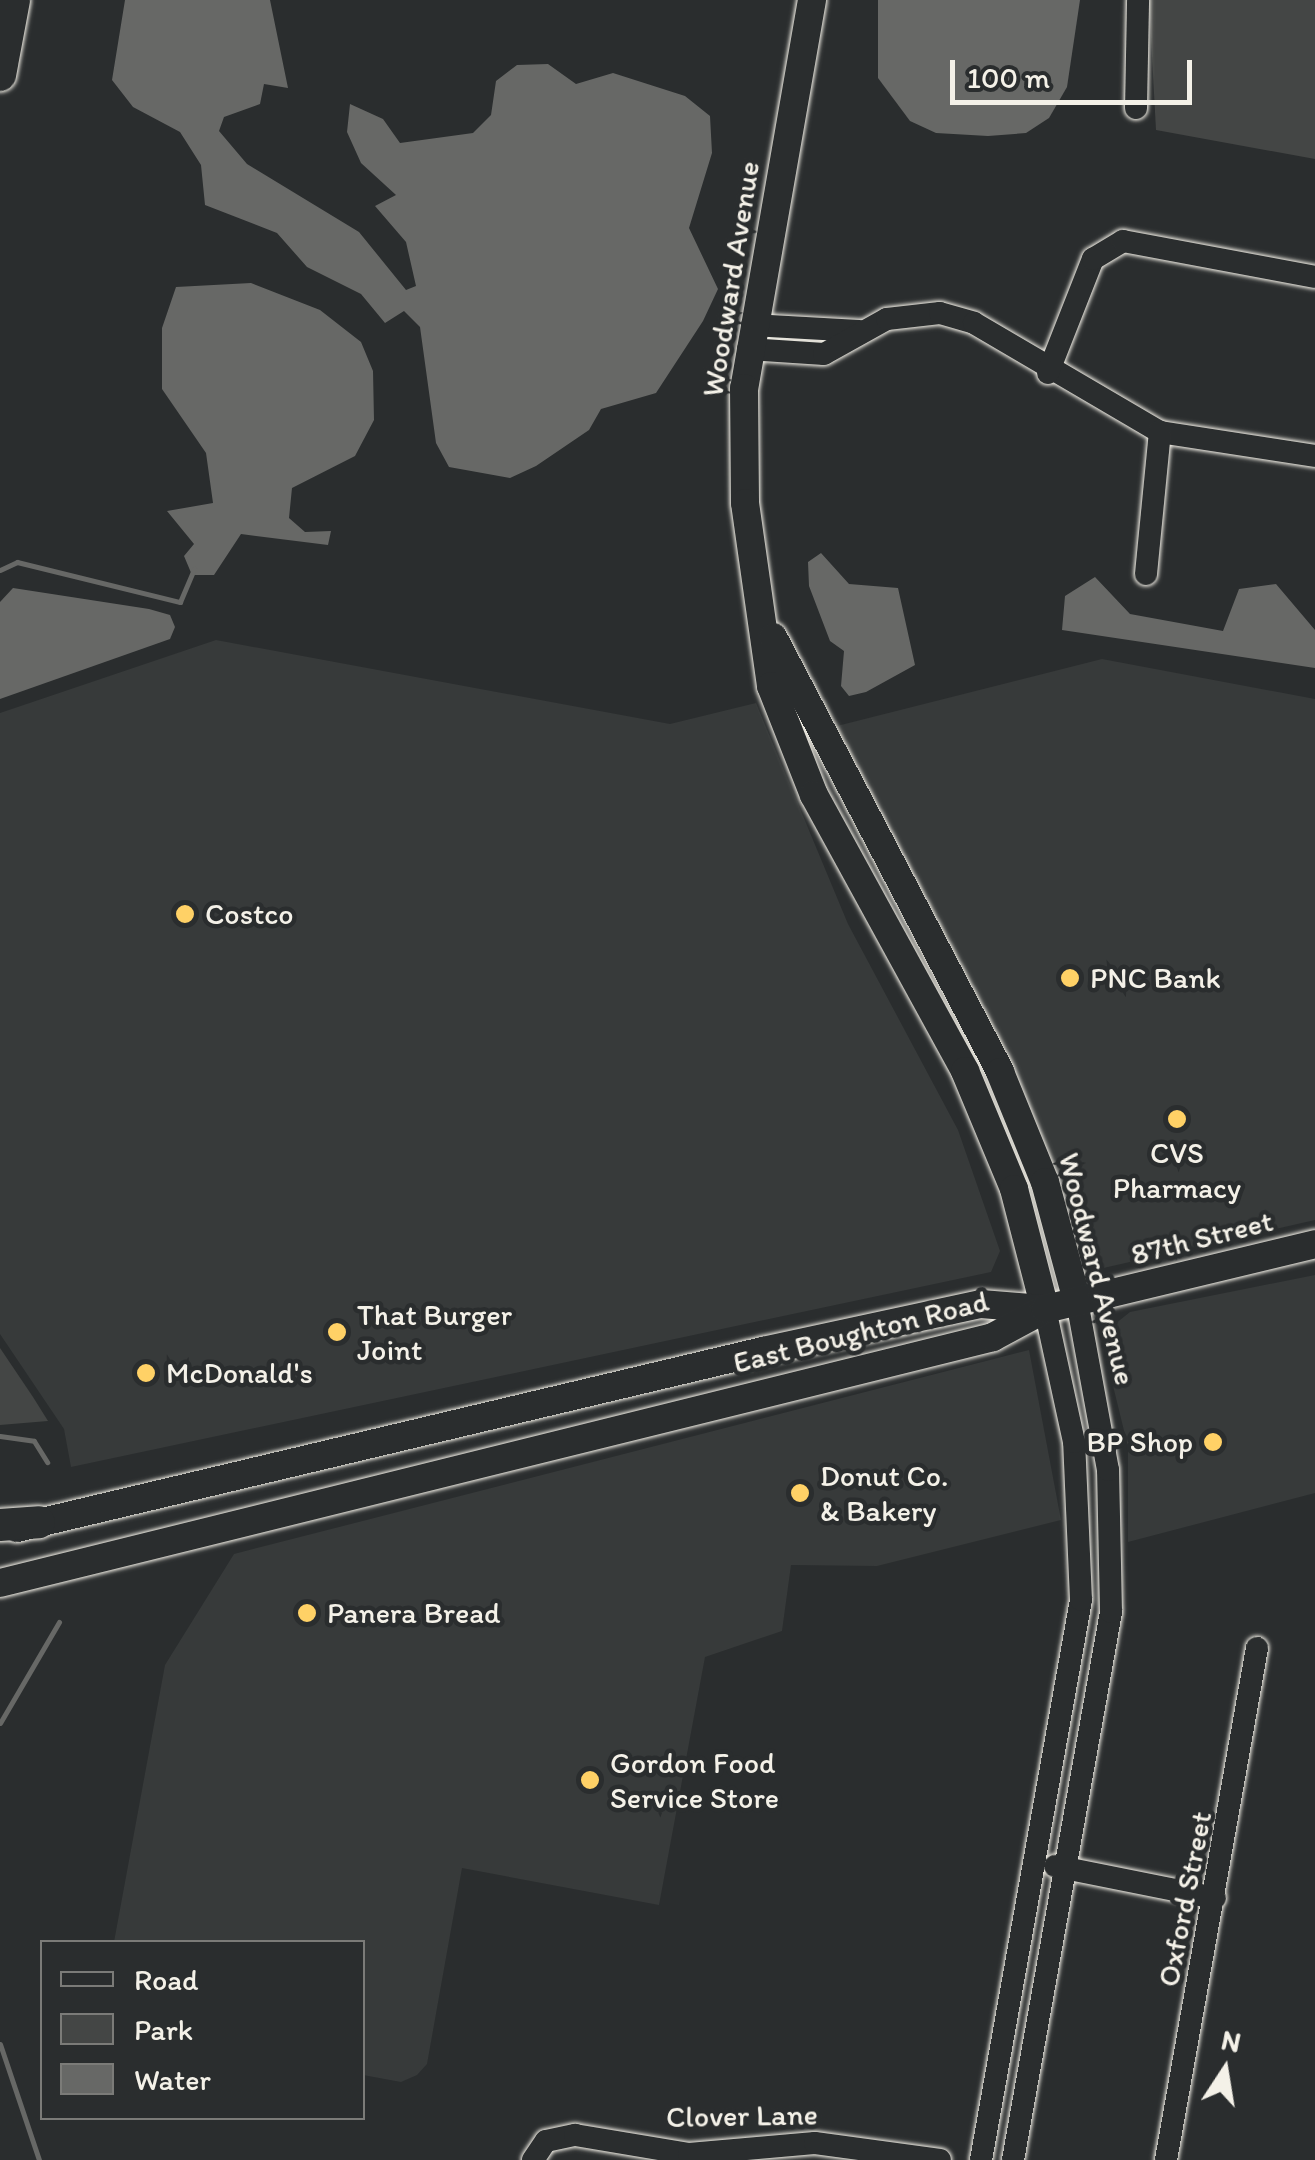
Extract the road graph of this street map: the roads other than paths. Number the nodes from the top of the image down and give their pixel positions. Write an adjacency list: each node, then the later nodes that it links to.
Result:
1 (14, 0): 4 (highway)
2 (812, 0): 7 (main road, Woodward Avenue)
3 (1138, 0): 5 (street)
4 (0, 75)
5 (1136, 108)
6 (1315, 277): 8 (street)
7 (750, 337): 8 (street); 12 (main road, Woodward Avenue)
8 (1048, 373): 9 (street)
9 (1160, 432): 10 (street); 11 (street)
10 (1315, 456)
11 (1146, 574)
12 (768, 628): 14 (main road, Woodward Avenue); 15 (main road, Woodward Avenue)
13 (1315, 1244): 14 (main road, 87th Street)
14 (1076, 1301): 15 (main road, 87th Street); 21 (street, Woodward Avenue)
15 (1045, 1309): 16 (main road, East Boughton Road); 18 (main road, East Boughton Road); 20 (street, Woodward Avenue)
16 (39, 1522): 17 (highway)
17 (0, 1528)
18 (0, 1583)
19 (1258, 1648): 22 (street, Oxford Street)
20 (1037, 1862): 21 (street); 25 (street, Woodward Avenue)
21 (1067, 1869): 22 (street); 26 (street, Woodward Avenue)
22 (1215, 1898): 27 (street, Oxford Street)
23 (540, 2150): 24 (street, Clover Lane)
24 (940, 2160)
25 (981, 2160)
26 (1013, 2160)
27 (1166, 2160)

